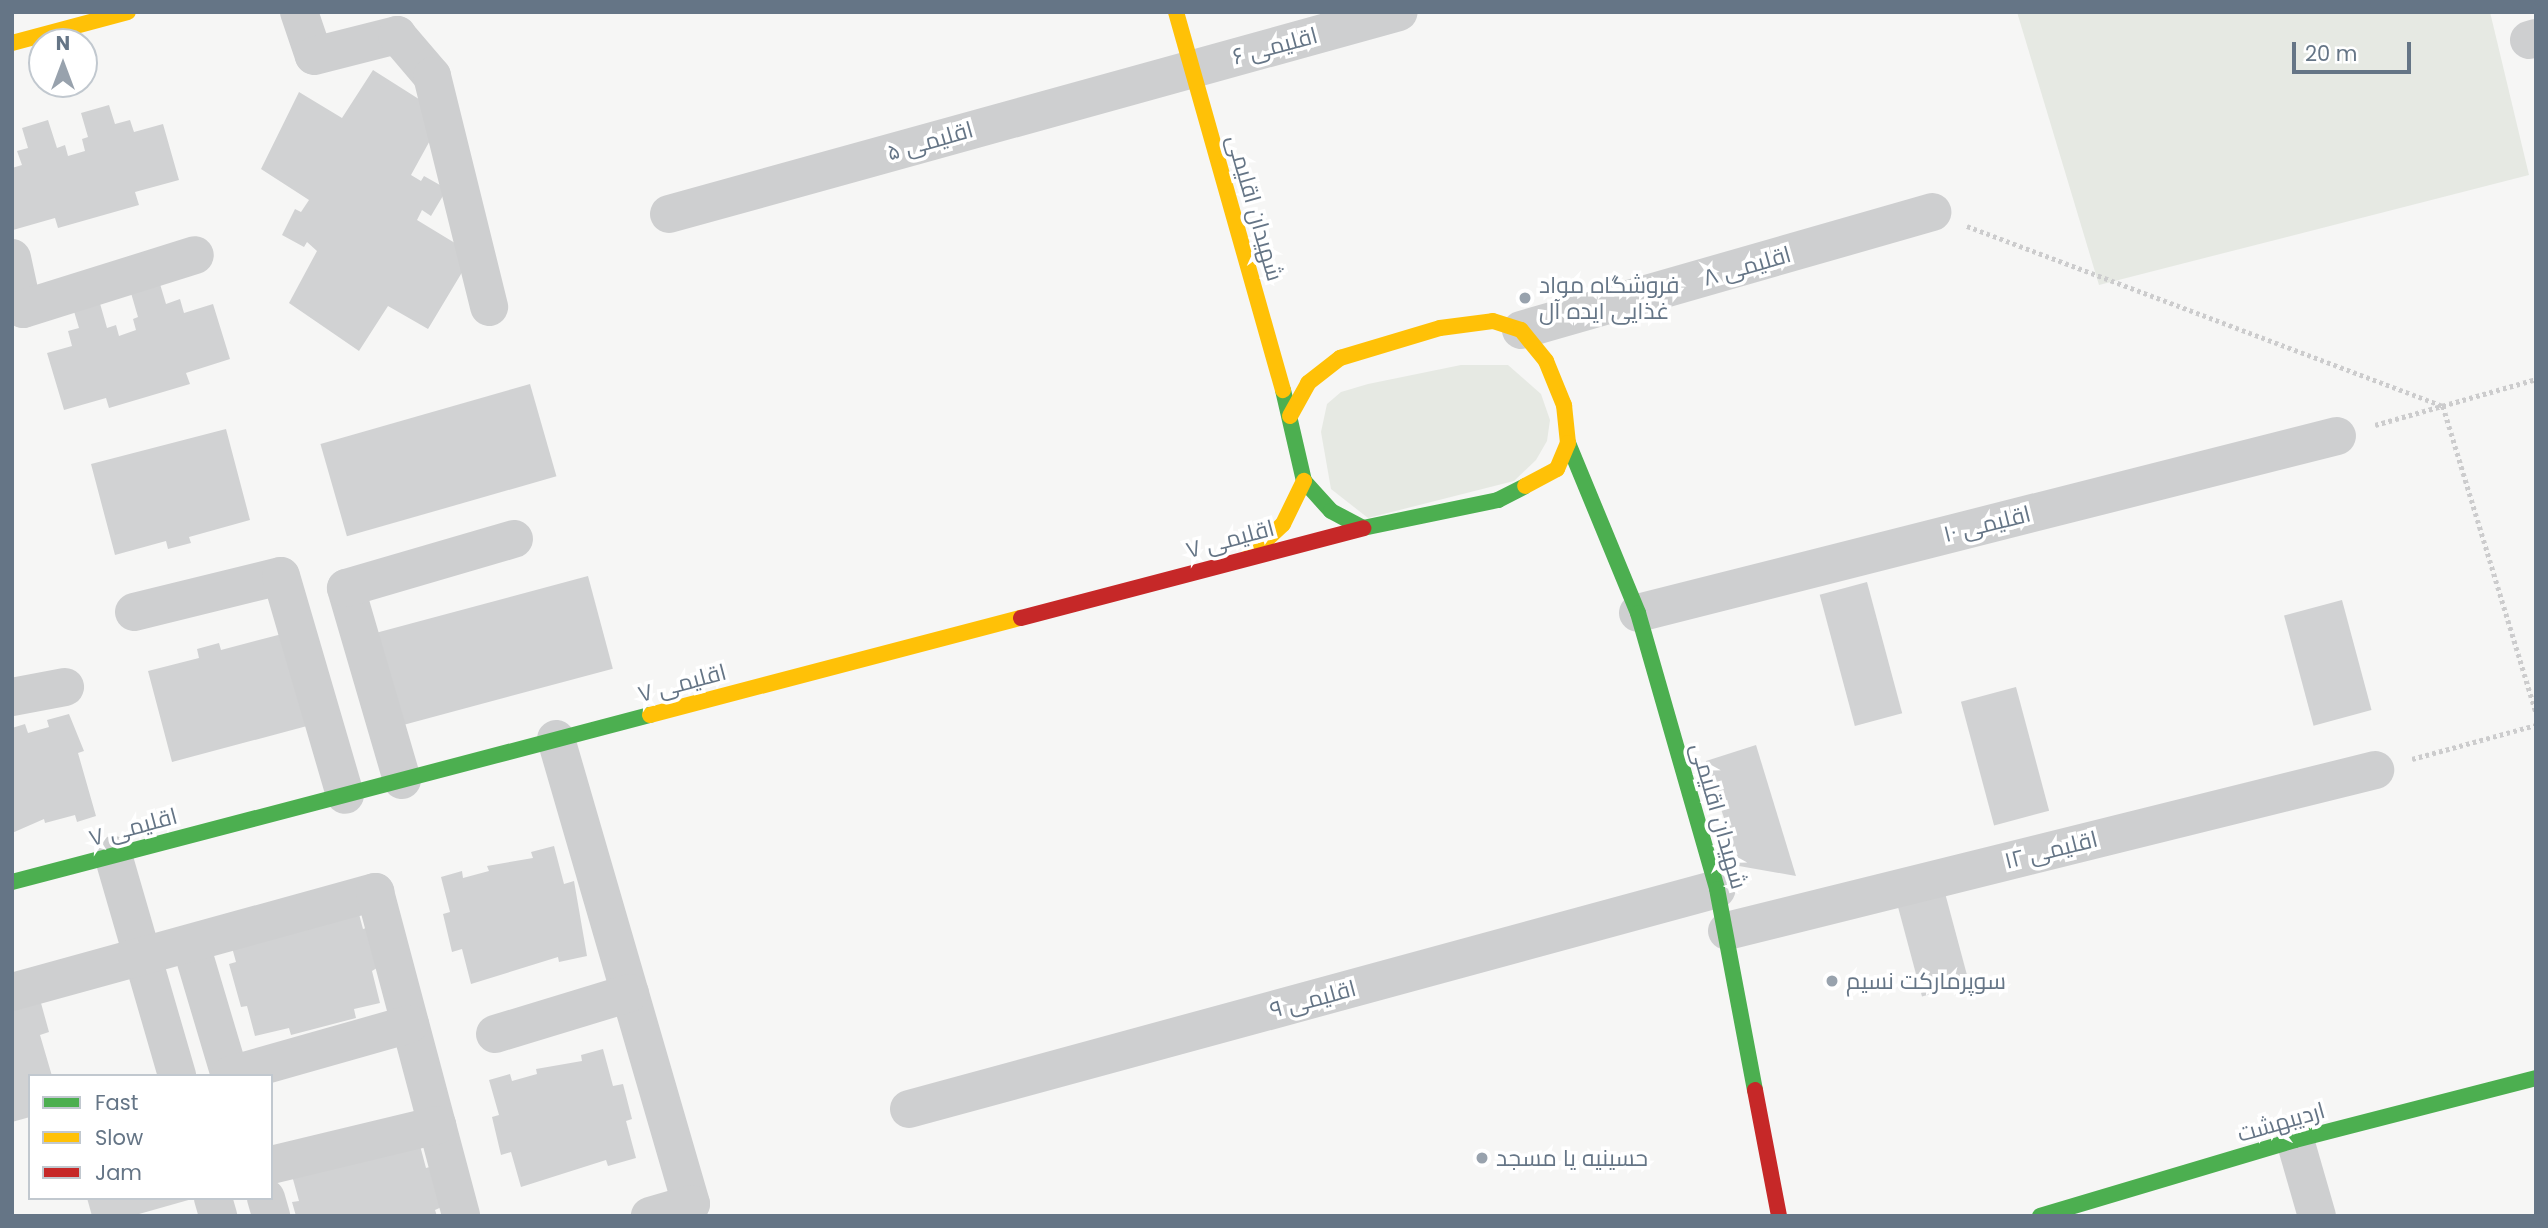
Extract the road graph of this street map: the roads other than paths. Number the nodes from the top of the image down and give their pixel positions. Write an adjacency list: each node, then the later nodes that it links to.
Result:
1 (128, 12): 5 (street)
2 (299, 12): 11 (street)
3 (1176, 12): 6 (street, شهیدان اقلیمی)
4 (1399, 12): 6 (street, اقلیمی ۶)
5 (12, 43)
6 (1191, 68): 8 (street, اقلیمی ۵); 12 (street, شهیدان اقلیمی)
7 (1932, 212): 13 (street, اقلیمی ۸)
8 (668, 214)
9 (195, 255): 10 (street)
10 (12, 258)
11 (489, 307)
12 (1261, 313): 14 (street); 17 (street, شهیدان اقلیمی)
13 (1521, 330): 16 (street); 19 (street)
14 (1288, 343)
15 (1317, 357): 16 (street)
16 (1340, 358): 17 (street)
17 (1290, 416): 20 (street)
18 (2337, 436): 25 (street, اقلیمی ۱۰)
19 (1568, 443): 21 (street); 25 (street, شهیدان اقلیمی)
20 (1304, 481): 21 (street); 23 (street)
21 (1363, 528): 23 (street, اقلیمی ۷)
22 (514, 540): 30 (street)
23 (1244, 559): 28 (street, اقلیمی ۷)
24 (134, 612): 31 (street)
25 (1638, 613): 34 (street, شهیدان اقلیمی)
26 (65, 687): 27 (street)
27 (12, 696)
28 (556, 739): 30 (street, اقلیمی ۷); 39 (street)
29 (2375, 770): 35 (street, اقلیمی ۱۲)
30 (402, 780): 31 (street, اقلیمی ۷)
31 (345, 795): 32 (street, اقلیمی ۷)
32 (113, 855): 33 (street, اقلیمی ۷); 37 (street)
33 (12, 882)
34 (1717, 889): 35 (street, شهیدان اقلیمی); 46 (street, اقلیمی ۹)
35 (1727, 931): 52 (street, شهیدان اقلیمی)
36 (191, 945): 37 (street); 40 (street); 43 (street)
37 (143, 959): 38 (street); 42 (street)
38 (12, 992)
39 (630, 993): 41 (street); 51 (street)
40 (410, 1024): 44 (street); 47 (street)
41 (495, 1034)
42 (176, 1074)
43 (230, 1074)
44 (234, 1074)
45 (2536, 1078): 48 (street, اردیبهشت)
46 (909, 1110)
47 (436, 1125): 49 (street); 50 (street)
48 (2295, 1140): 53 (street, اردیبهشت); 54 (street)
49 (273, 1165)
50 (461, 1216)
51 (650, 1216)
52 (1779, 1216)
53 (2040, 1216)
54 (2317, 1216)

